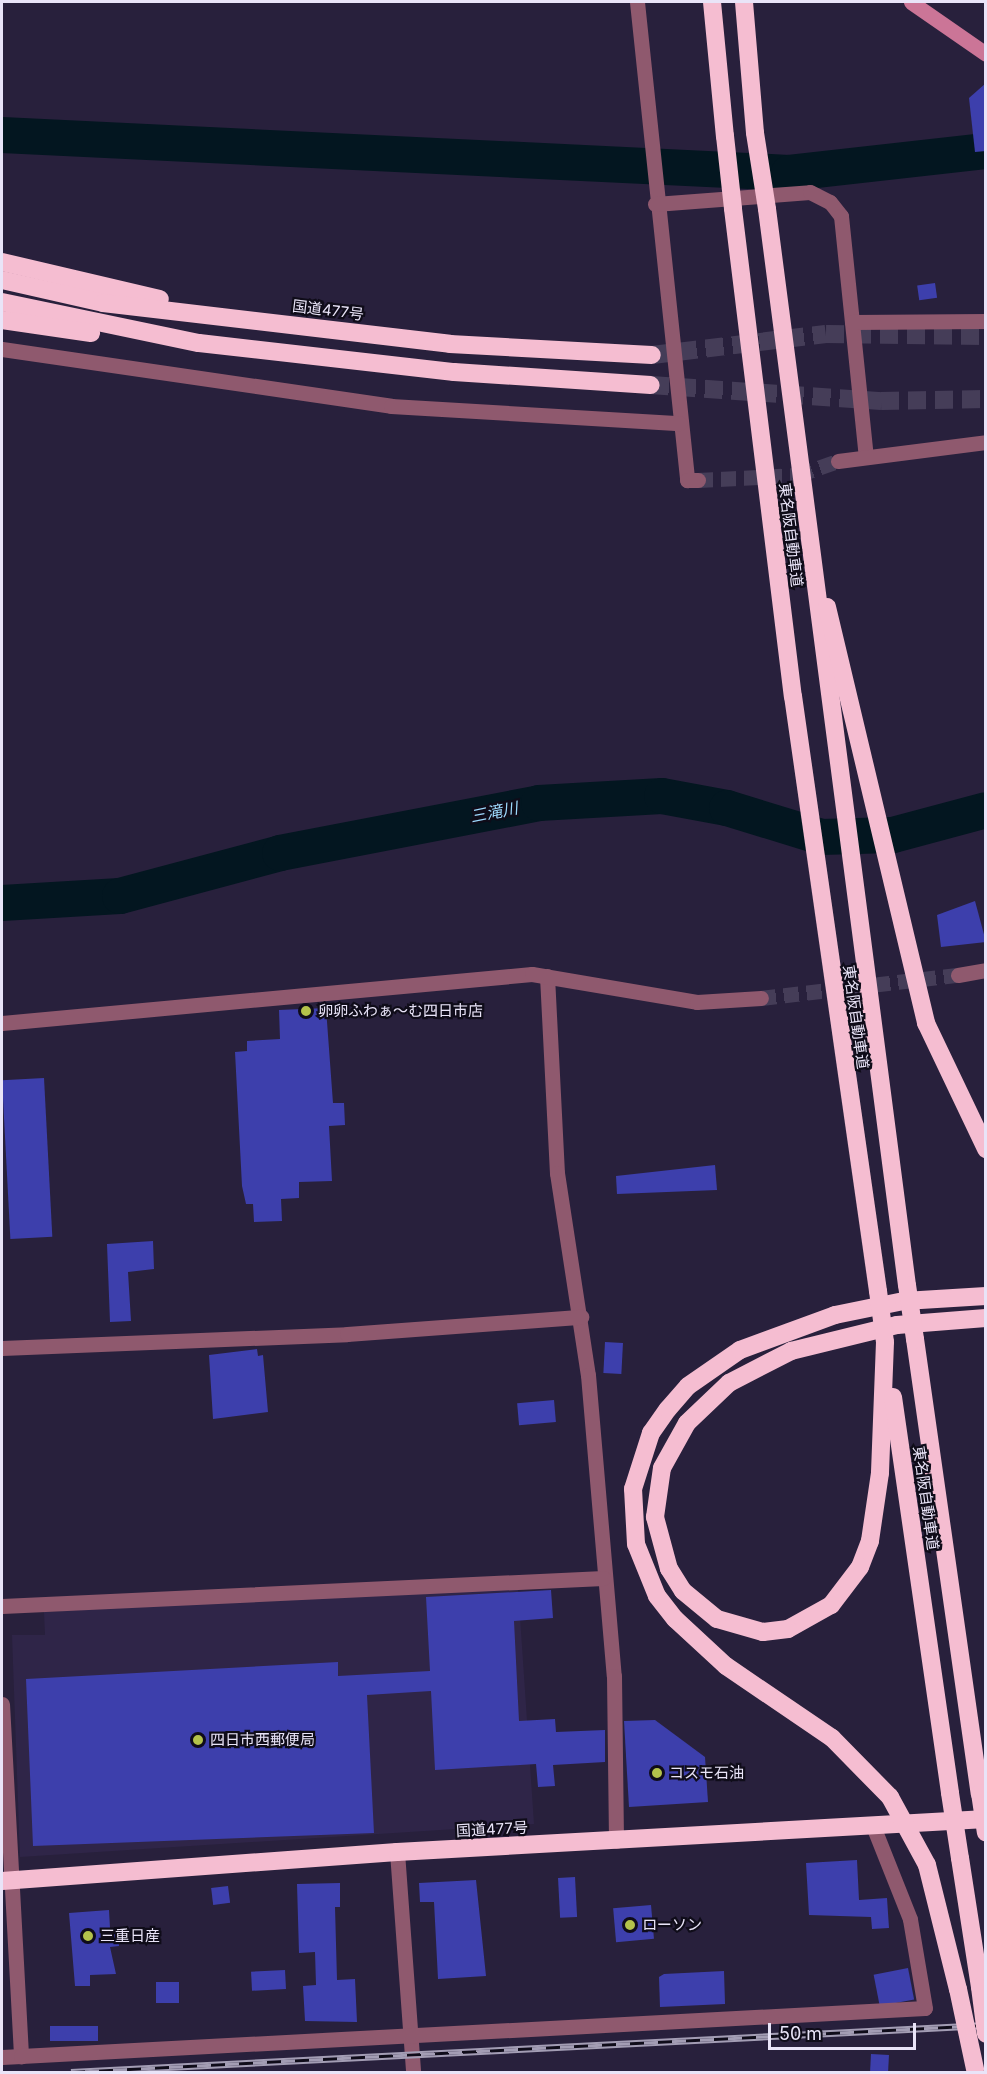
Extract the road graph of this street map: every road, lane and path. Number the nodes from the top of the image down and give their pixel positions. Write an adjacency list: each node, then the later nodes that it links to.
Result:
1 (637, 2): 6 (street)
2 (711, 2): 33 (highway, 東名阪自動車道, bridge)
3 (744, 2): 23 (highway, 東名阪自動車道, bridge)
4 (911, 2): 5 (street)
5 (986, 54)
6 (655, 204): 13 (street); 18 (street)
7 (2, 262): 10 (highway)
8 (2, 280): 10 (highway, 国道477号)
9 (2, 302): 14 (highway)
10 (231, 316): 16 (highway, 国道477号)
11 (2, 320): 14 (highway)
12 (986, 321): 13 (street)
13 (852, 322): 20 (street)
14 (199, 343): 17 (highway)
15 (2, 349): 18 (street)
16 (652, 355)
17 (651, 385)
18 (680, 423): 22 (street)
19 (986, 442): 20 (street)
20 (866, 457): 21 (street)
21 (838, 461)
22 (698, 480)
23 (808, 529): 29 (highway); 40 (highway, 東名阪自動車道, bridge)
24 (986, 970): 25 (street)
25 (958, 975)
26 (547, 976): 27 (street); 28 (street); 31 (street)
27 (761, 998)
28 (2, 1023)
29 (986, 1149)
30 (986, 1296): 48 (highway, bridge)
31 (581, 1317): 34 (street); 35 (street)
32 (986, 1318): 33 (highway)
33 (885, 1342): 44 (highway, 東名阪自動車道, bridge)
34 (2, 1348)
35 (603, 1578): 36 (street); 41 (street)
36 (2, 1606)
37 (2, 1704): 43 (street)
38 (986, 1819): 39 (highway, 国道477号)
39 (873, 1826): 41 (highway, 国道477号); 45 (street)
40 (986, 1833)
41 (616, 1841): 42 (highway, 国道477号)
42 (397, 1852): 43 (highway, 国道477号); 45 (street)
43 (6, 1880): 46 (street)
44 (986, 2034)
45 (411, 2036): 46 (street); 49 (street)
46 (21, 2056): 47 (street)
47 (2, 2057)
48 (976, 2071)
49 (413, 2073)

